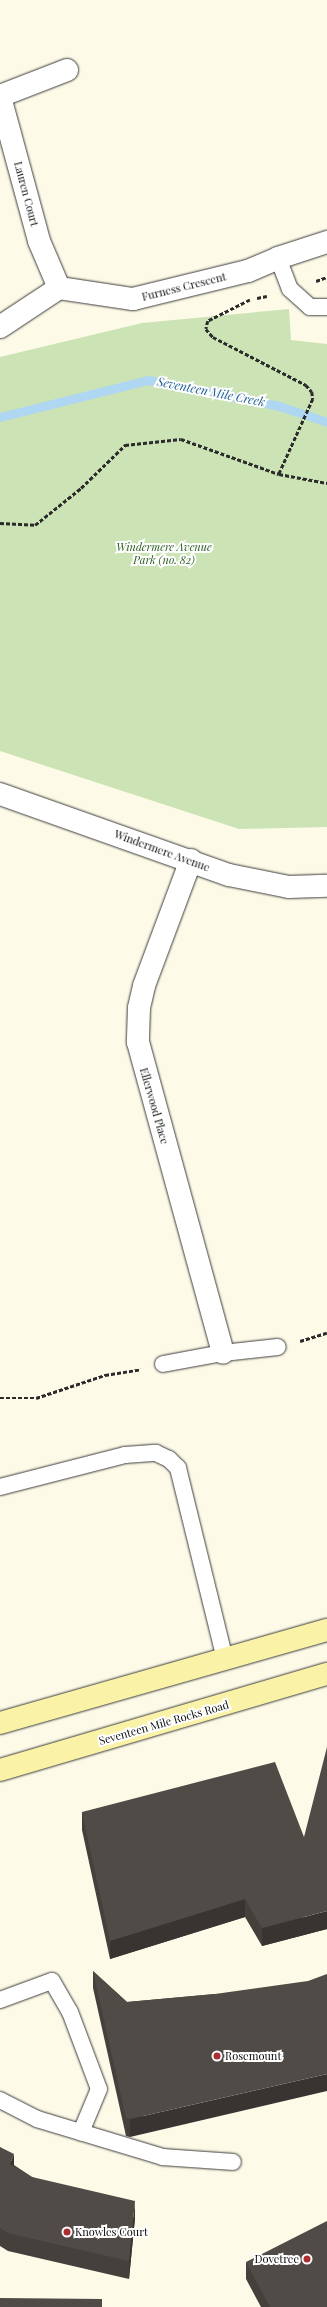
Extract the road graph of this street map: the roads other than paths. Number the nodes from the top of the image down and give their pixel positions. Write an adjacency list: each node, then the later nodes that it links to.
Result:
1 (67, 70): 2 (street, Lauren Court)
2 (0, 97): 5 (street, Lauren Court)
3 (327, 242): 4 (street, Furness Crescent)
4 (278, 258): 5 (street, Furness Crescent); 6 (lane)
5 (59, 288): 7 (street)
6 (327, 307)
7 (0, 327)
8 (0, 794): 9 (street, Windermere Avenue)
9 (191, 860): 10 (street, Windermere Avenue); 12 (street, Ellerwood Place)
10 (327, 886)
11 (278, 1347): 12 (lane)
12 (223, 1353): 13 (lane)
13 (163, 1364)
14 (0, 1488): 16 (lane)
15 (327, 1630): 16 (main road)
16 (225, 1660): 18 (main road)
17 (327, 1674): 19 (main road, Seventeen Mile Rocks Road)
18 (0, 1723)
19 (0, 1770)
20 (0, 2000): 22 (lane)
21 (0, 2100): 22 (lane)
22 (81, 2132): 23 (lane)
23 (233, 2162)

